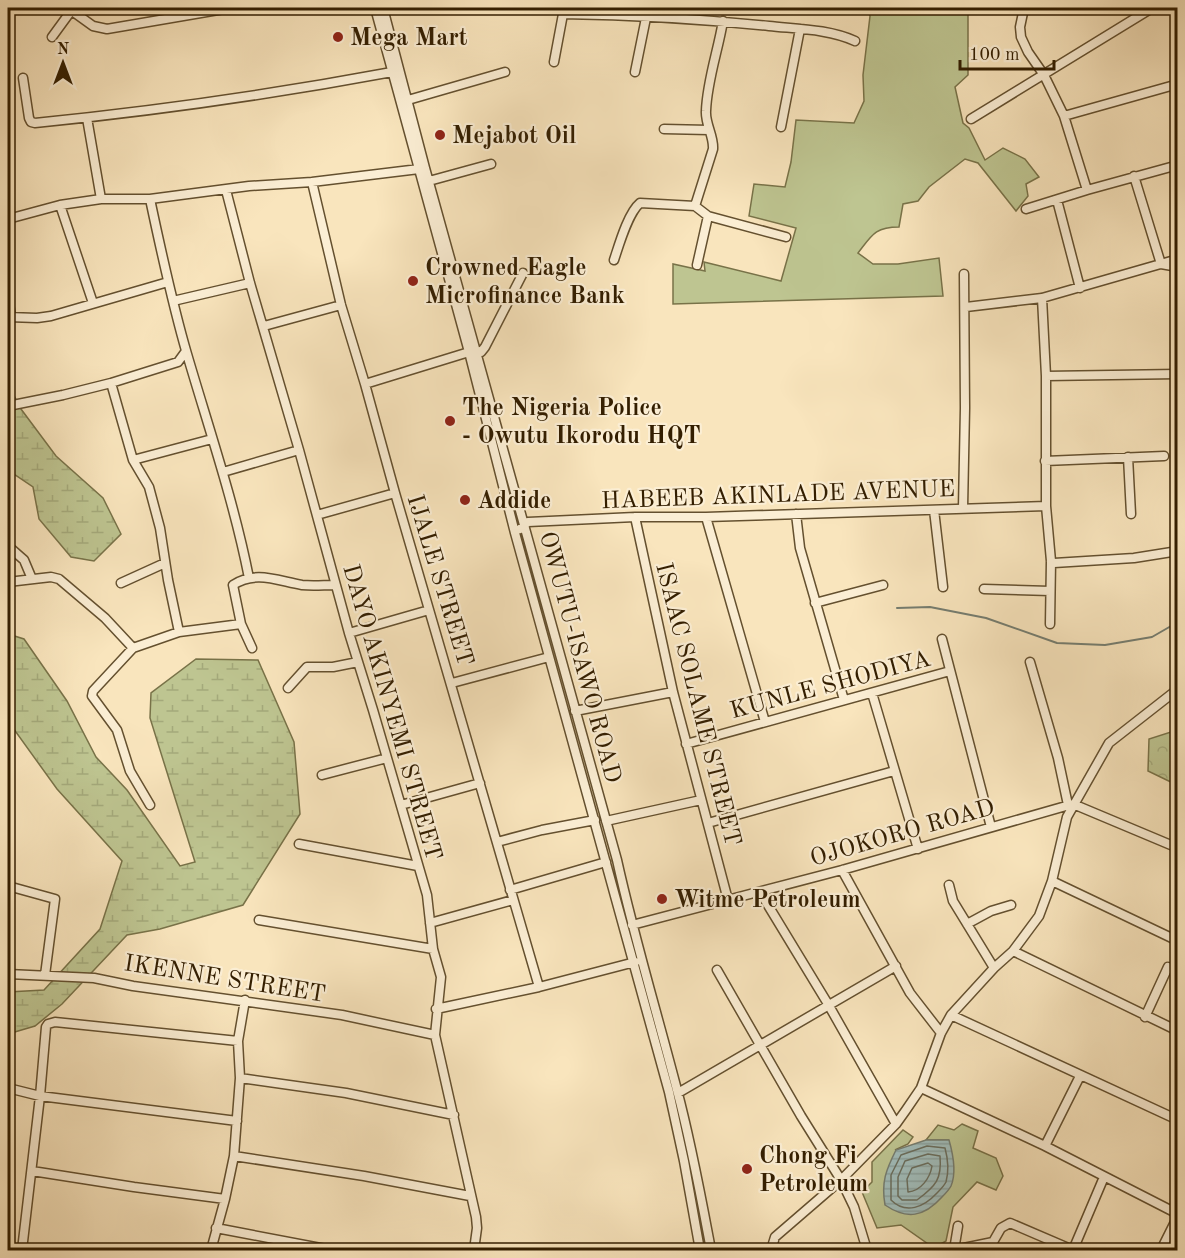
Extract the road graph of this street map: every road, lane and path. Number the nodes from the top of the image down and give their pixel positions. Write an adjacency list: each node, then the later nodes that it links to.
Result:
1 (230, 8): 6 (street)
2 (375, 8): 14 (street, OWUTU-ISAWO ROAD)
3 (383, 8): 20 (street, OWUTU-ISAWO ROAD)
4 (1024, 8): 17 (street)
5 (1152, 8): 17 (street)
6 (69, 9): 11 (street)
7 (564, 11): 8 (street); 13 (street)
8 (647, 11): 9 (street); 16 (street)
9 (723, 21): 10 (street); 26 (street)
10 (800, 29): 12 (street); 24 (street)
11 (52, 37)
12 (855, 41)
13 (554, 62)
14 (392, 72): 22 (street); 29 (street, OWUTU-ISAWO ROAD)
15 (504, 72): 20 (street)
16 (635, 72)
17 (1044, 75): 21 (street); 23 (street)
18 (23, 78): 22 (street)
19 (1178, 84): 21 (street)
20 (408, 100): 31 (street, OWUTU-ISAWO ROAD)
21 (1064, 116): 34 (street)
22 (87, 118): 35 (street)
23 (971, 119)
24 (781, 127)
25 (664, 129): 26 (street)
26 (709, 130): 39 (street)
27 (491, 164): 31 (street)
28 (1178, 165): 30 (street)
29 (419, 169): 32 (street); 63 (street, OWUTU-ISAWO ROAD)
30 (1134, 176): 34 (street); 46 (street)
31 (429, 180): 63 (street, OWUTU-ISAWO ROAD)
32 (312, 182): 33 (street); 58 (street, IJALE STREET)
33 (226, 189): 36 (street); 52 (street, DAYO AKINYEMI STREET)
34 (1087, 189): 37 (street)
35 (101, 199): 36 (street); 38 (street)
36 (150, 199): 51 (street)
37 (1057, 200): 40 (street); 53 (street)
38 (60, 205): 42 (street); 57 (street)
39 (695, 206): 41 (street); 45 (street)
40 (1026, 209)
41 (708, 216): 43 (street); 47 (street)
42 (8, 219)
43 (786, 237)
44 (1178, 259): 46 (street)
45 (614, 260)
46 (1161, 264): 48 (street); 53 (street)
47 (697, 265)
48 (1178, 267)
49 (523, 273): 63 (street)
50 (964, 274): 59 (street)
51 (168, 282): 56 (street); 57 (street)
52 (250, 283): 56 (street); 61 (street, DAYO AKINYEMI STREET)
53 (1080, 288): 55 (street)
54 (8, 296): 60 (street)
55 (1042, 298): 59 (street); 65 (street)
56 (174, 301): 62 (street)
57 (93, 303): 60 (street)
58 (341, 305): 61 (street); 67 (street, IJALE STREET)
59 (966, 307): 78 (street)
60 (9, 317)
61 (264, 326): 70 (street, DAYO AKINYEMI STREET)
62 (186, 351): 66 (street); 69 (street)
63 (473, 352): 67 (street); 85 (street, OWUTU-ISAWO ROAD); 86 (street, OWUTU-ISAWO ROAD)
64 (1178, 374): 65 (street)
65 (1046, 376): 74 (street)
66 (111, 383): 68 (street); 73 (street)
67 (365, 384): 76 (street, IJALE STREET)
68 (12, 405)
69 (212, 439): 73 (street); 75 (street)
70 (299, 450): 75 (street); 82 (street, DAYO AKINYEMI STREET)
71 (1164, 456): 72 (street)
72 (1128, 457): 74 (street); 81 (street)
73 (133, 460): 90 (street)
74 (1044, 461): 77 (street)
75 (224, 472): 91 (street)
76 (395, 493): 82 (street); 101 (street, IJALE STREET)
77 (1046, 506): 78 (street, HABEEB AKINLADE AVENUE); 89 (street)
78 (963, 508): 79 (street, HABEEB AKINLADE AVENUE)
79 (934, 510): 80 (street, HABEEB AKINLADE AVENUE); 97 (street)
80 (796, 514): 84 (street, HABEEB AKINLADE AVENUE); 100 (street)
81 (1131, 514)
82 (317, 515): 95 (street, DAYO AKINYEMI STREET)
83 (634, 517): 84 (street, HABEEB AKINLADE AVENUE); 85 (street, HABEEB AKINLADE AVENUE); 116 (street, ISAAC SOLAME STREET)
84 (706, 517): 120 (street)
85 (524, 526): 86 (street, HABEEB AKINLADE AVENUE); 119 (street, OWUTU-ISAWO ROAD)
86 (515, 533): 109 (street, OWUTU-ISAWO ROAD)
87 (8, 546): 92 (street)
88 (1178, 550): 89 (street)
89 (1051, 561): 99 (street)
90 (165, 562): 94 (street); 104 (street)
91 (249, 578): 95 (street); 102 (street)
92 (32, 579): 93 (street); 107 (street)
93 (8, 582)
94 (121, 583)
95 (335, 585): 105 (street, DAYO AKINYEMI STREET)
96 (882, 585): 100 (street)
97 (943, 587)
98 (984, 589): 99 (street)
99 (1050, 591): 103 (street)
100 (815, 603): 118 (street)
101 (429, 610): 105 (street); 113 (street, IJALE STREET)
102 (241, 624): 104 (street); 108 (street)
103 (1050, 624)
104 (179, 632): 107 (street)
105 (349, 633): 110 (street, DAYO AKINYEMI STREET)
106 (942, 639): 112 (street)
107 (133, 648): 129 (street)
108 (252, 648)
109 (549, 657): 113 (street); 130 (street, OWUTU-ISAWO ROAD)
110 (358, 662): 114 (street); 122 (street, DAYO AKINYEMI STREET)
111 (1030, 662): 128 (street)
112 (950, 671): 117 (street, KUNLE SHODIYA); 133 (street)
113 (452, 683): 125 (street, IJALE STREET)
114 (288, 688)
115 (1178, 689): 128 (street)
116 (674, 692): 119 (street); 121 (street, ISAAC SOLAME STREET)
117 (872, 693): 118 (street, KUNLE SHODIYA); 123 (street)
118 (844, 700): 120 (street, KUNLE SHODIYA)
119 (574, 711): 131 (street, OWUTU-ISAWO ROAD)
120 (765, 722): 121 (street, KUNLE SHODIYA)
121 (686, 744): 126 (street, ISAAC SOLAME STREET)
122 (387, 758): 124 (street); 127 (street, DAYO AKINYEMI STREET)
123 (894, 771): 132 (street); 137 (street)
124 (322, 775)
125 (480, 783): 127 (street); 134 (street, IJALE STREET)
126 (701, 800): 131 (street); 132 (street, ISAAC SOLAME STREET)
127 (400, 805): 139 (street, DAYO AKINYEMI STREET)
128 (1071, 805): 133 (street, OJOKORO ROAD); 136 (street); 141 (street)
129 (150, 806)
130 (595, 820): 134 (street); 138 (street, OWUTU-ISAWO ROAD)
131 (606, 821): 152 (street, OWUTU-ISAWO ROAD)
132 (708, 823): 147 (street, ISAAC SOLAME STREET)
133 (991, 827): 137 (street, OJOKORO ROAD)
134 (497, 842): 144 (street, IJALE STREET)
135 (299, 844): 139 (street)
136 (1178, 848)
137 (918, 849): 140 (street, OJOKORO ROAD)
138 (606, 862): 144 (street); 156 (street, OWUTU-ISAWO ROAD)
139 (418, 866): 150 (street, DAYO AKINYEMI STREET)
140 (842, 870): 145 (street, OJOKORO ROAD); 157 (street)
141 (1052, 881): 153 (street); 155 (street)
142 (949, 885): 151 (street)
143 (8, 886): 162 (street)
144 (510, 890): 146 (street, IJALE STREET)
145 (760, 892): 147 (street, OJOKORO ROAD); 165 (street)
146 (513, 900): 150 (street); 163 (street, IJALE STREET)
147 (728, 900): 152 (street, OJOKORO ROAD)
148 (1011, 905): 151 (street)
149 (259, 920): 154 (street)
150 (430, 923): 154 (street, DAYO AKINYEMI STREET)
151 (967, 924): 158 (street)
152 (632, 925): 178 (street, OWUTU-ISAWO ROAD)
153 (1178, 941)
154 (433, 949): 166 (street, DAYO AKINYEMI STREET)
155 (1013, 951): 158 (street); 168 (street)
156 (635, 962): 163 (street); 201 (street, OWUTU-ISAWO ROAD)
157 (896, 966): 165 (street); 170 (street)
158 (994, 968): 167 (street)
159 (1168, 968): 168 (street)
160 (717, 970): 173 (street)
161 (8, 974): 162 (street, IKENNE STREET)
162 (45, 975): 164 (street, IKENNE STREET)
163 (539, 987): 166 (street)
164 (245, 1000): 171 (street, IKENNE STREET); 172 (street)
165 (828, 1005): 173 (street); 183 (street)
166 (436, 1009): 171 (street, DAYO AKINYEMI STREET)
167 (951, 1015): 170 (street); 174 (street)
168 (1145, 1017): 169 (street)
169 (1178, 1031)
170 (941, 1033): 177 (street)
171 (435, 1035): 180 (street, DAYO AKINYEMI STREET)
172 (238, 1041): 175 (street); 179 (street)
173 (760, 1046): 178 (street); 188 (street)
174 (1080, 1076): 181 (street); 184 (street)
175 (240, 1078): 180 (street); 182 (street)
176 (8, 1088): 179 (street)
177 (921, 1088): 183 (street); 184 (street)
178 (678, 1093): 202 (street, OWUTU-ISAWO ROAD)
179 (40, 1096): 182 (street); 186 (street)
180 (454, 1115): 189 (street, DAYO AKINYEMI STREET)
181 (1178, 1120)
182 (237, 1121): 185 (street)
183 (896, 1124): 188 (street)
184 (1045, 1146): 187 (street)
185 (234, 1155): 189 (street); 190 (street)
186 (32, 1171): 190 (street); 194 (street)
187 (1104, 1177): 191 (street); 196 (street)
188 (841, 1180): 203 (street); 204 (street)
189 (470, 1196): 200 (street, DAYO AKINYEMI STREET)
190 (225, 1199): 193 (street)
191 (1178, 1215): 205 (street)
192 (958, 1226): 195 (street)
193 (216, 1228): 198 (street); 199 (street)
194 (22, 1249): 197 (street)
195 (954, 1250): 196 (street)
196 (1073, 1250)
197 (37, 1251)
198 (211, 1251)
199 (330, 1251)
200 (474, 1251)
201 (700, 1251)
202 (711, 1251)
203 (771, 1251)
204 (867, 1251)
205 (1161, 1251)

